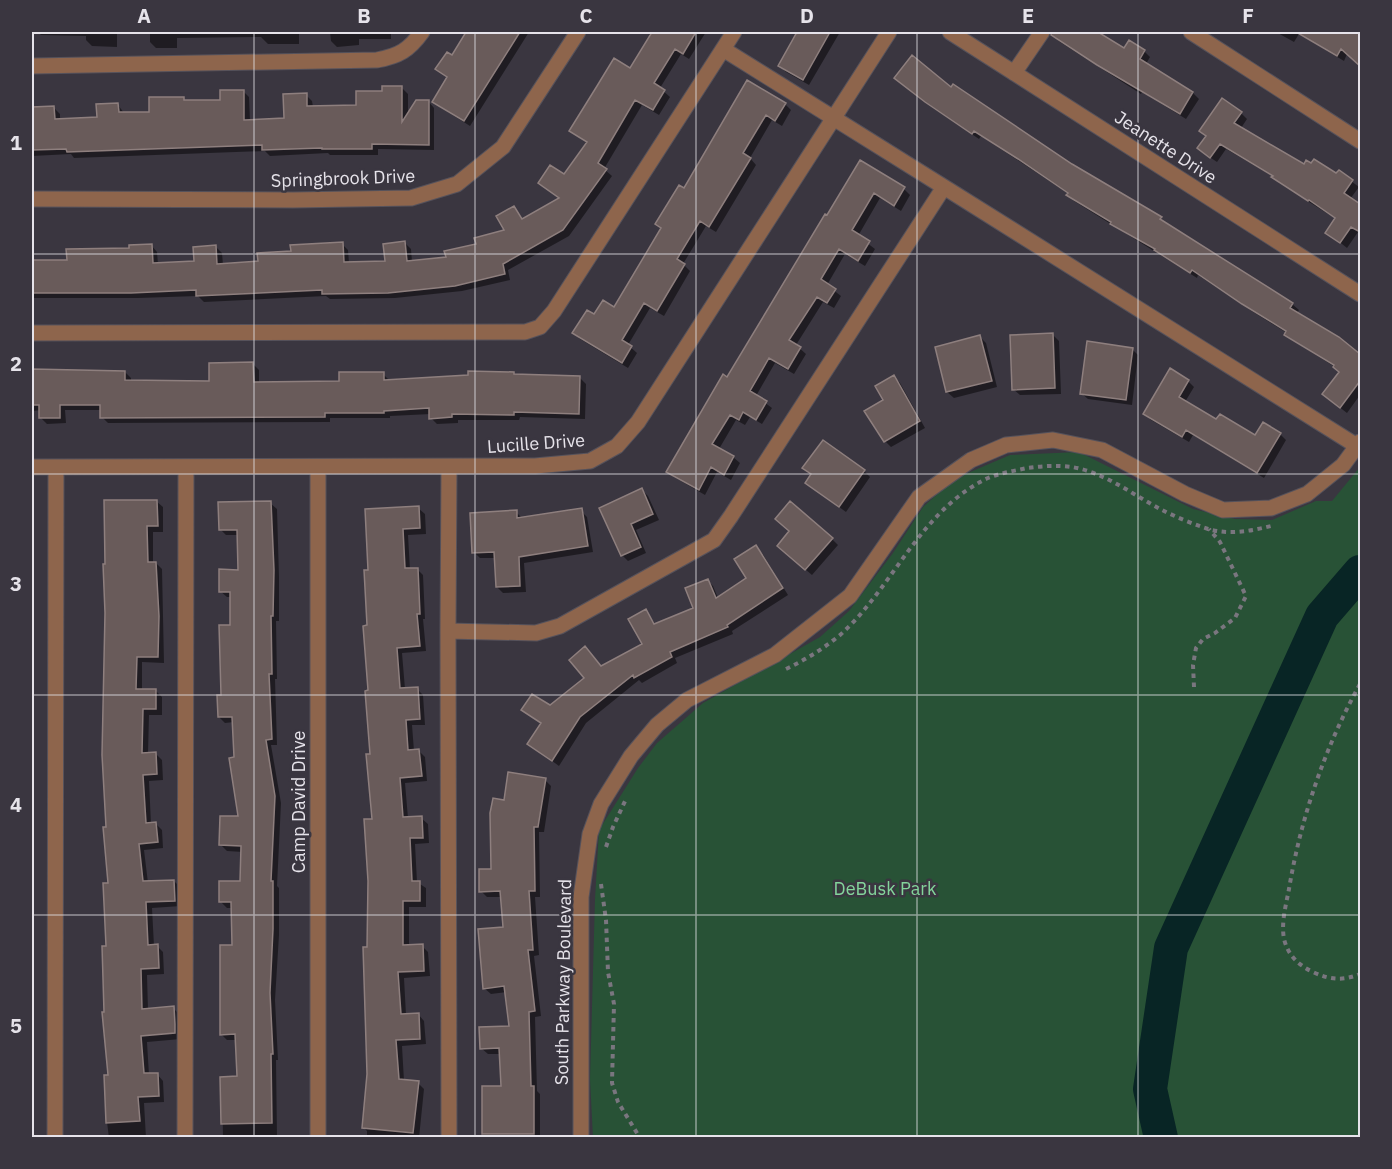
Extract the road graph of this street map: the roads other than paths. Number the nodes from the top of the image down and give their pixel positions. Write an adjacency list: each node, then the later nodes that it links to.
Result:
1 (423, 32): 9 (street)
2 (578, 32): 14 (street, Springbrook Drive)
3 (734, 32): 8 (street)
4 (889, 32): 11 (street, Lucille Drive)
5 (950, 32): 10 (street, Jeanette Drive)
6 (1042, 32): 10 (street)
7 (1191, 32): 12 (street)
8 (723, 49): 11 (street); 16 (street)
9 (32, 66)
10 (1014, 73): 15 (street, Jeanette Drive)
11 (833, 117): 13 (street); 22 (street, Lucille Drive)
12 (1360, 141)
13 (944, 187): 17 (street); 23 (street)
14 (32, 199)
15 (1360, 294)
16 (32, 333)
17 (1359, 444): 28 (street, South Parkway Boulevard)
18 (32, 466): 19 (street, Lucille Drive)
19 (56, 467): 20 (street, Lucille Drive); 24 (street)
20 (186, 467): 21 (street, Lucille Drive); 25 (street)
21 (318, 467): 22 (street, Lucille Drive); 26 (street, Camp David Drive)
22 (449, 467): 23 (street)
23 (448, 631): 27 (street)
24 (55, 1137)
25 (185, 1137)
26 (318, 1137)
27 (449, 1137)
28 (581, 1137)

